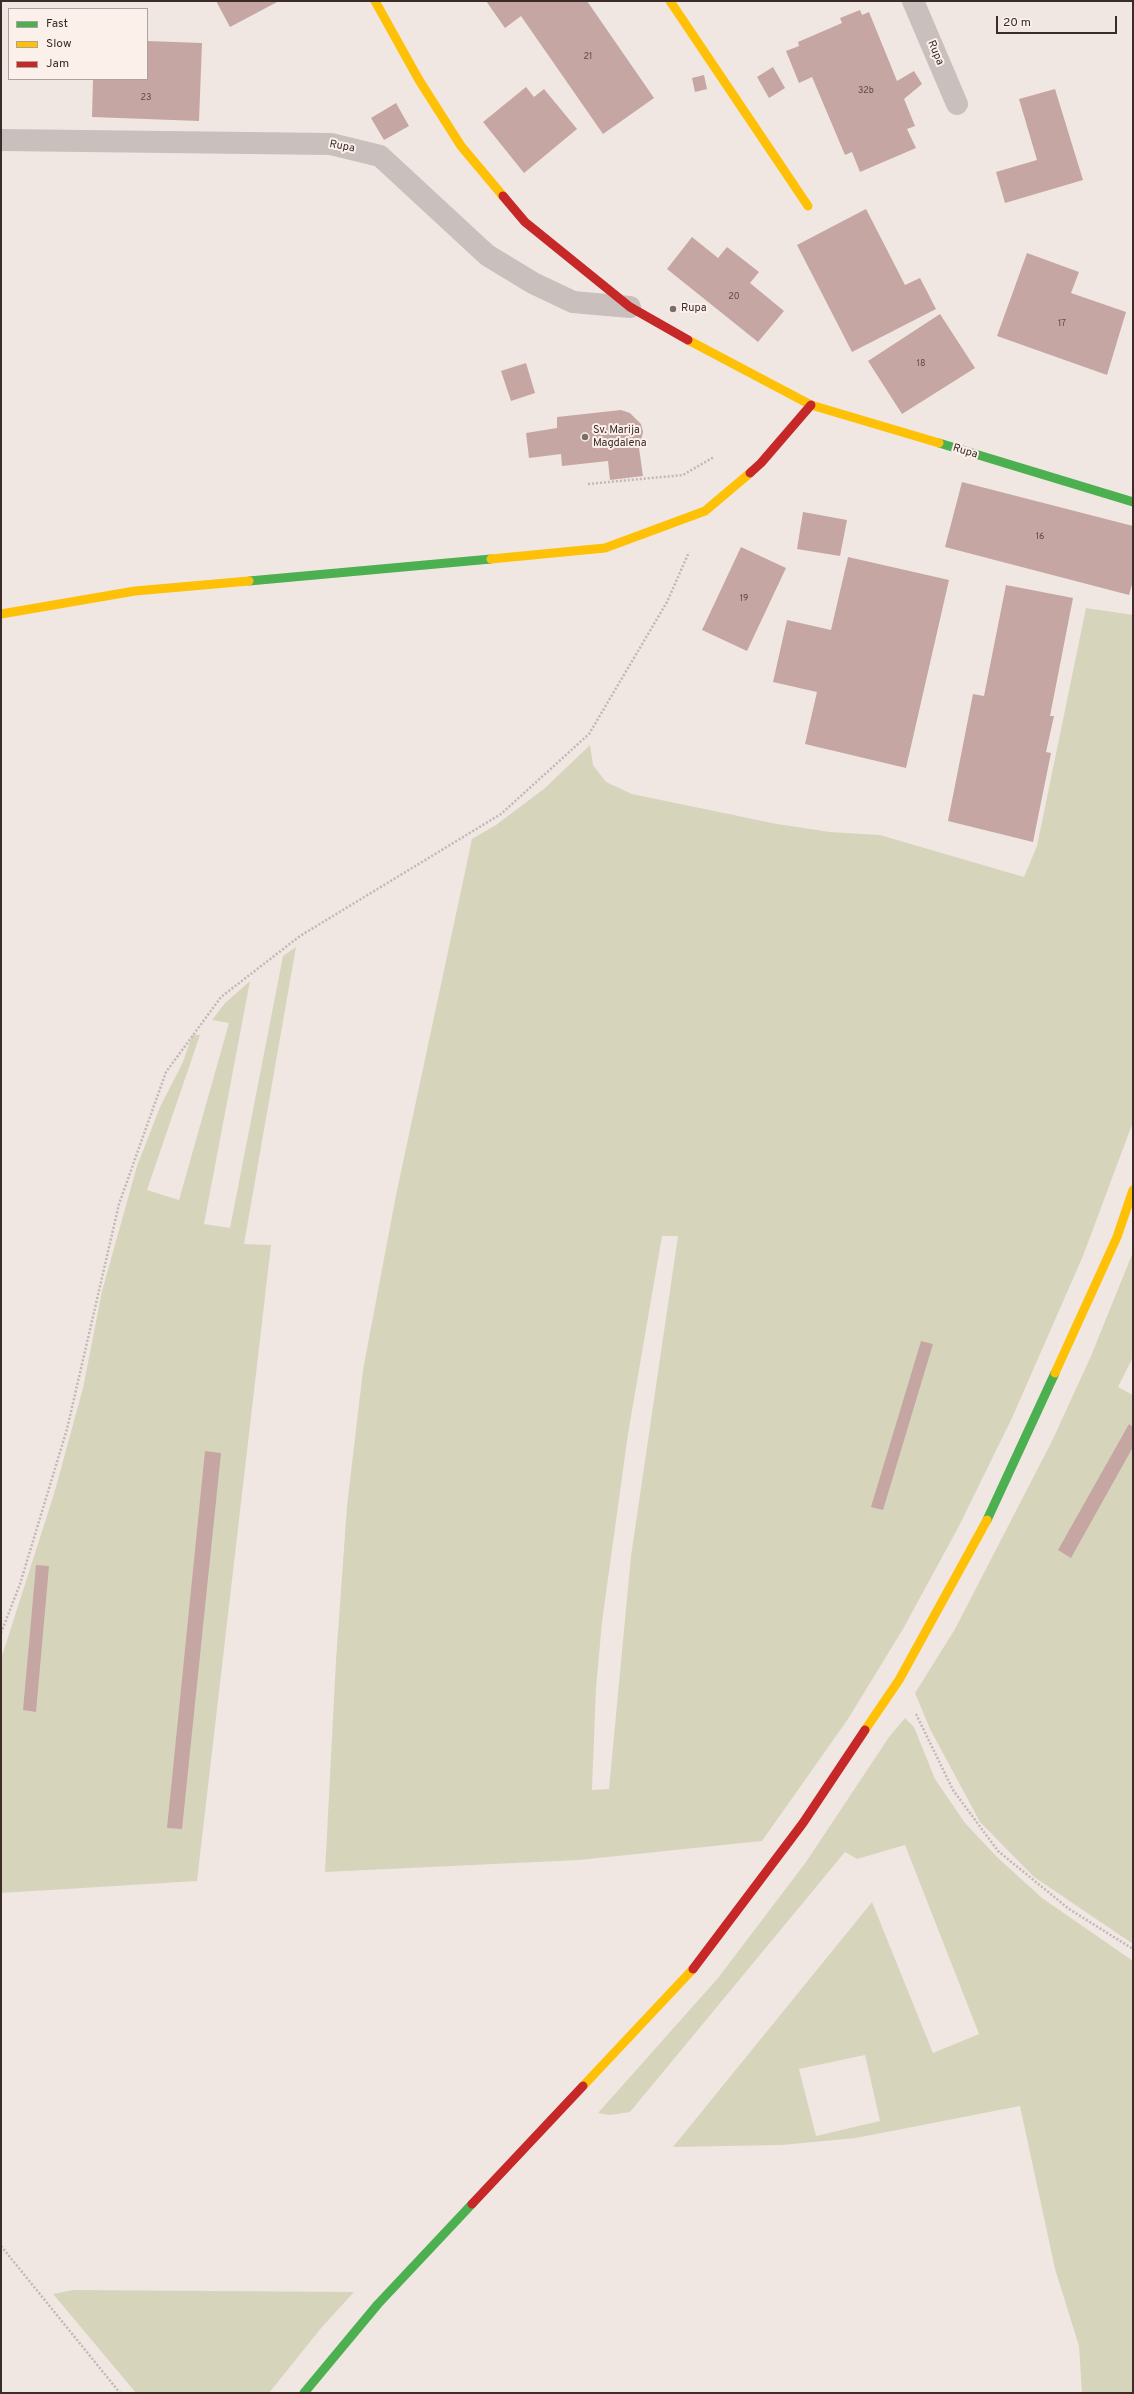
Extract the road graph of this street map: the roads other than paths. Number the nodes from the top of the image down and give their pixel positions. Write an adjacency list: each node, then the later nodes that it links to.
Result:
1 (375, 1): 7 (street, Rupa)
2 (670, 1): 6 (street)
3 (914, 1): 4 (street, Rupa)
4 (957, 104)
5 (1, 140): 7 (street, Rupa)
6 (808, 206)
7 (630, 307): 8 (street, Rupa)
8 (811, 405): 9 (street, Rupa); 10 (street)
9 (1133, 502)
10 (1, 614)
11 (1133, 1190): 12 (street)
12 (304, 2393)

